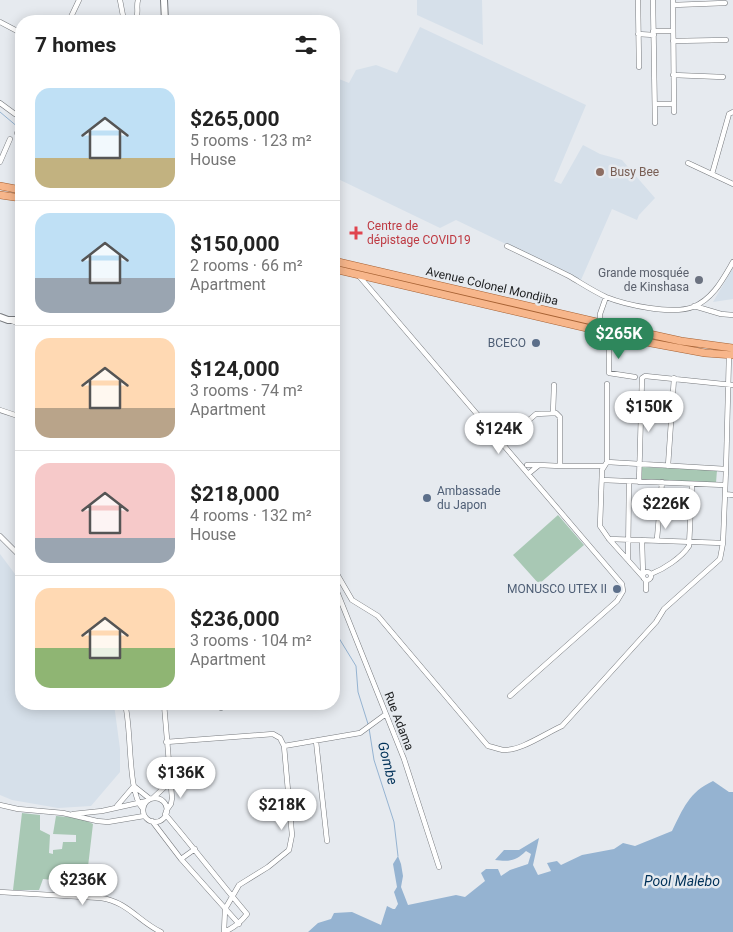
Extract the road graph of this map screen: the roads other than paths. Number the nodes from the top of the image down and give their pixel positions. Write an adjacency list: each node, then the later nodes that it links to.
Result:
1 (79, 0): 9 (street)
2 (120, 0): 10 (street)
3 (138, 0): 11 (street)
4 (164, 0): 12 (main road)
5 (638, 0): 17 (street)
6 (653, 0): 16 (street)
7 (673, 2): 8 (street); 15 (street)
8 (725, 3)
9 (72, 15)
10 (123, 15)
11 (137, 15)
12 (165, 15)
13 (0, 22): 14 (street)
14 (15, 30)
15 (673, 31): 16 (street); 19 (street)
16 (653, 33): 17 (street); 24 (street)
17 (638, 34): 20 (street)
18 (726, 40): 19 (street)
19 (673, 41): 21 (street)
20 (639, 67)
21 (673, 76): 22 (street); 25 (street)
22 (723, 76)
23 (0, 103): 28 (street)
24 (655, 104): 25 (street); 29 (street)
25 (674, 104): 26 (street)
26 (674, 112)
27 (733, 112): 33 (street)
28 (15, 114)
29 (655, 123)
30 (10, 139): 31 (street)
31 (0, 162)
32 (688, 163): 33 (street)
33 (712, 174): 34 (street)
34 (733, 184)
35 (0, 186): 36 (main road)
36 (15, 189)
37 (0, 196): 38 (main road)
38 (15, 197)
39 (507, 246): 44 (street)
40 (733, 262): 45 (street)
41 (340, 263): 43 (main road, Avenue Colonel Mondjiba)
42 (340, 269): 43 (main road, Avenue Colonel Mondjiba)
43 (359, 271): 46 (main road, Avenue Colonel Mondjiba); 71 (street)
44 (606, 297): 45 (street); 52 (street)
45 (694, 306): 47 (street)
46 (552, 315): 52 (main road, Avenue Colonel Mondjiba); 53 (main road, Avenue Colonel Mondjiba)
47 (733, 315)
48 (0, 317): 49 (main road)
49 (8, 320): 50 (main road); 51 (street)
50 (15, 320)
51 (15, 322)
52 (600, 323): 53 (main road, Avenue Colonel Mondjiba)
53 (614, 330): 54 (main road, Avenue Colonel Mondjiba); 55 (street)
54 (732, 353): 58 (street)
55 (635, 377)
56 (674, 378): 58 (street); 67 (street); 69 (street)
57 (607, 384): 64 (street)
58 (731, 385): 70 (street)
59 (554, 386): 61 (street)
60 (0, 410): 62 (street)
61 (553, 413): 63 (street); 68 (street)
62 (15, 415)
63 (507, 439)
64 (606, 464): 67 (street); 68 (street); 72 (street)
65 (527, 465): 66 (street)
66 (539, 465): 68 (street); 71 (street)
67 (639, 465): 69 (street); 74 (street)
68 (560, 466)
69 (668, 466): 70 (street)
70 (726, 469): 77 (street)
71 (528, 474): 93 (street)
72 (602, 480): 73 (street); 81 (street)
73 (629, 482): 74 (street); 82 (street)
74 (639, 482): 75 (street)
75 (662, 482): 76 (street); 84 (street)
76 (692, 484): 77 (street); 85 (street)
77 (725, 485): 78 (street)
78 (725, 494): 79 (street); 86 (street)
79 (733, 495)
80 (0, 536): 87 (street)
81 (609, 538): 82 (street); 88 (street)
82 (628, 539): 83 (street); 88 (street)
83 (642, 540): 84 (street); 89 (street)
84 (657, 540): 85 (street)
85 (689, 541): 86 (street); 89 (street)
86 (723, 543): 90 (street)
87 (15, 551)
88 (628, 560): 89 (street)
89 (644, 577): 91 (street)
90 (340, 579)
91 (646, 590)
92 (340, 599): 96 (street, Rue Adama)
93 (510, 696)
94 (126, 710): 101 (street)
95 (164, 710): 98 (street)
96 (386, 714): 97 (street); 114 (street, Rue Adama)
97 (316, 741): 99 (street); 111 (street)
98 (166, 742): 99 (street); 100 (street)
99 (284, 746): 116 (street)
100 (170, 782): 102 (street); 107 (street)
101 (134, 786): 102 (street); 103 (street); 105 (street)
102 (150, 799): 103 (street); 106 (street); 107 (street)
103 (138, 802): 105 (street); 106 (street)
104 (0, 805): 108 (street)
105 (117, 806): 108 (street)
106 (143, 809): 109 (street)
107 (166, 813): 110 (street); 112 (street)
108 (70, 815): 109 (street)
109 (144, 816): 110 (street)
110 (152, 821): 113 (street)
111 (327, 841)
112 (195, 848): 113 (street); 116 (street)
113 (181, 859): 117 (street)
114 (439, 867)
115 (0, 892): 119 (street)
116 (232, 896): 117 (street); 118 (street)
117 (225, 909): 118 (street); 120 (street)
118 (239, 924): 120 (street)
119 (161, 932)
120 (224, 932)

